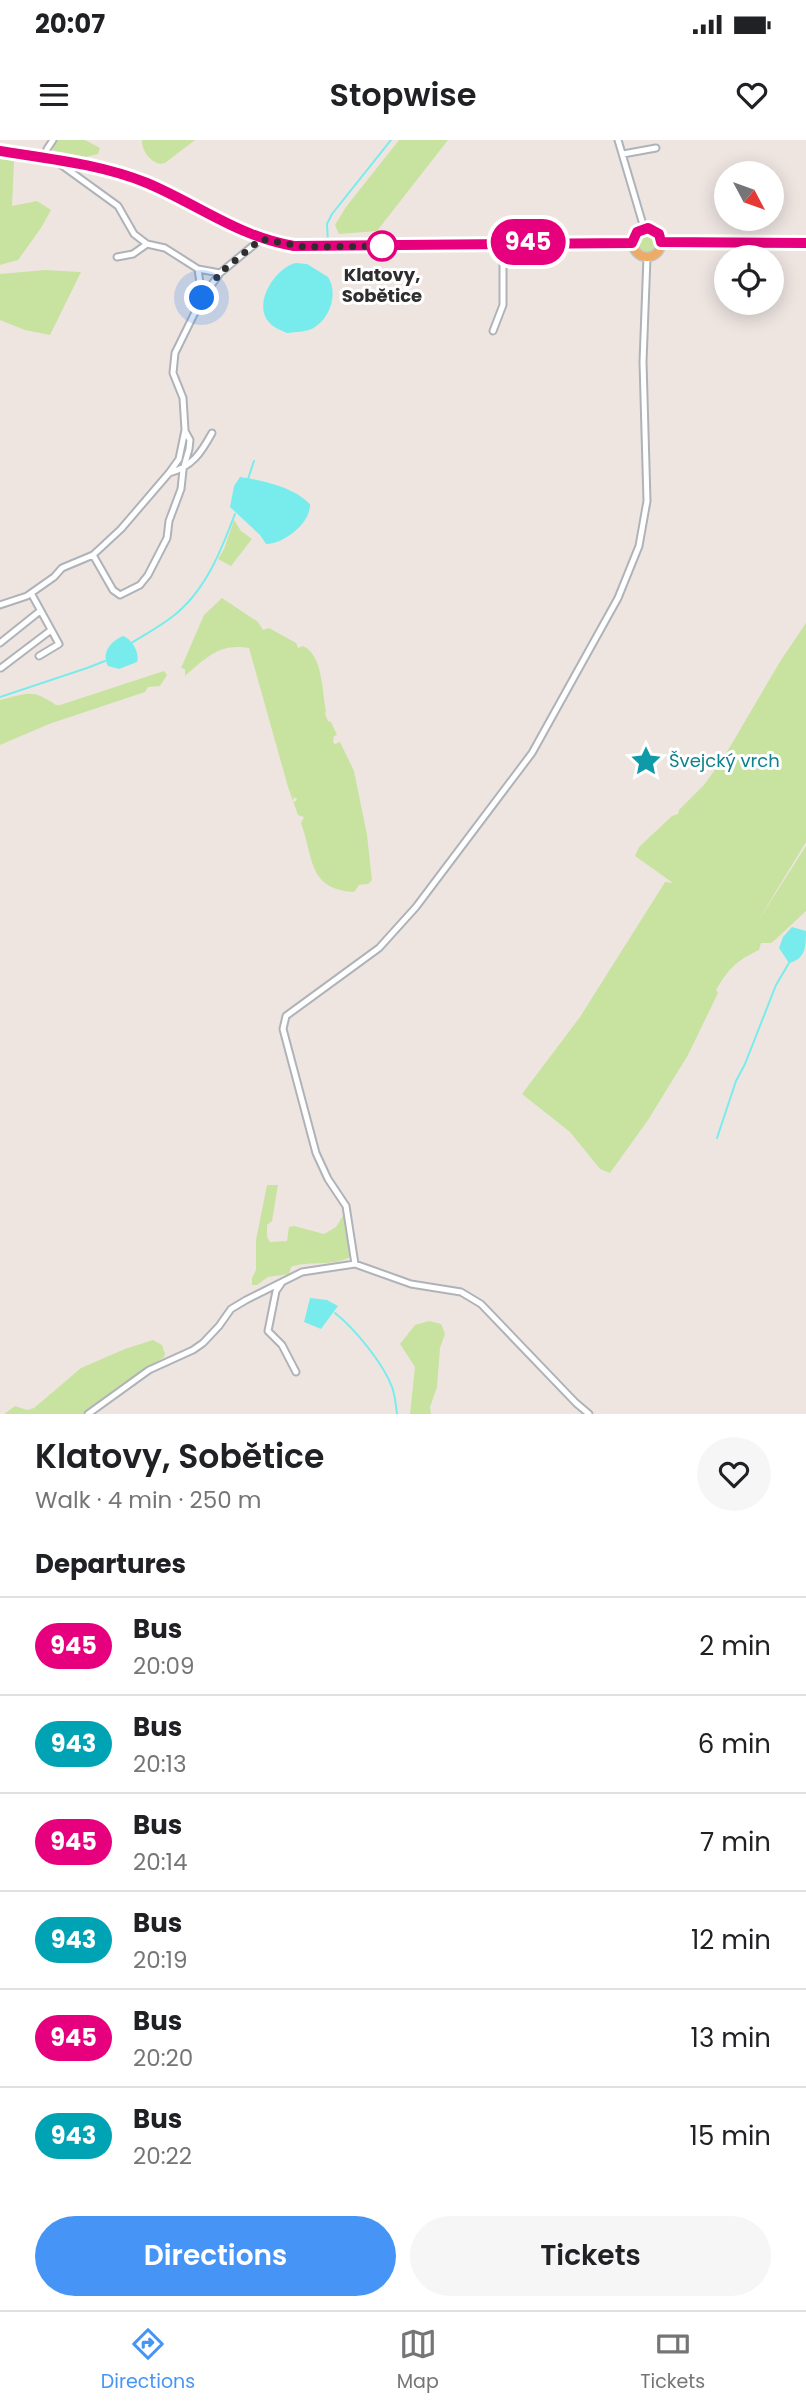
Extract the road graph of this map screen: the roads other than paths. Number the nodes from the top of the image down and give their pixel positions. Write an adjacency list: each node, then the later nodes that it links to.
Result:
1 (53, 140): 6 (street)
2 (618, 140): 5 (street)
3 (656, 148): 5 (street)
4 (0, 151): 6 (main road)
5 (623, 154): 7 (street)
6 (49, 159): 8 (main road); 13 (street)
7 (644, 228): 10 (main road); 11 (main road)
8 (261, 239): 9 (main road); 17 (street)
9 (503, 242): 11 (main road); 19 (street)
10 (661, 242): 12 (main road); 15 (main road)
11 (632, 243): 15 (main road)
12 (806, 243)
13 (146, 244): 14 (street); 16 (street)
14 (117, 257)
15 (646, 257): 32 (street)
16 (198, 269): 17 (street); 18 (street)
17 (220, 273): 18 (street)
18 (202, 298): 20 (street)
19 (493, 331)
20 (185, 430): 22 (street); 23 (street)
21 (212, 433): 22 (street)
22 (183, 470): 23 (street); 24 (street)
23 (169, 473): 24 (street)
24 (93, 555): 25 (street)
25 (31, 593): 26 (street); 27 (street)
26 (0, 605)
27 (40, 611): 28 (street); 29 (street)
28 (51, 630): 30 (street); 31 (street)
29 (0, 643)
30 (39, 656)
31 (1, 668)
32 (355, 1265): 33 (street); 36 (street)
33 (282, 1282): 34 (street); 35 (street)
34 (296, 1372)
35 (88, 1414)
36 (589, 1414)

